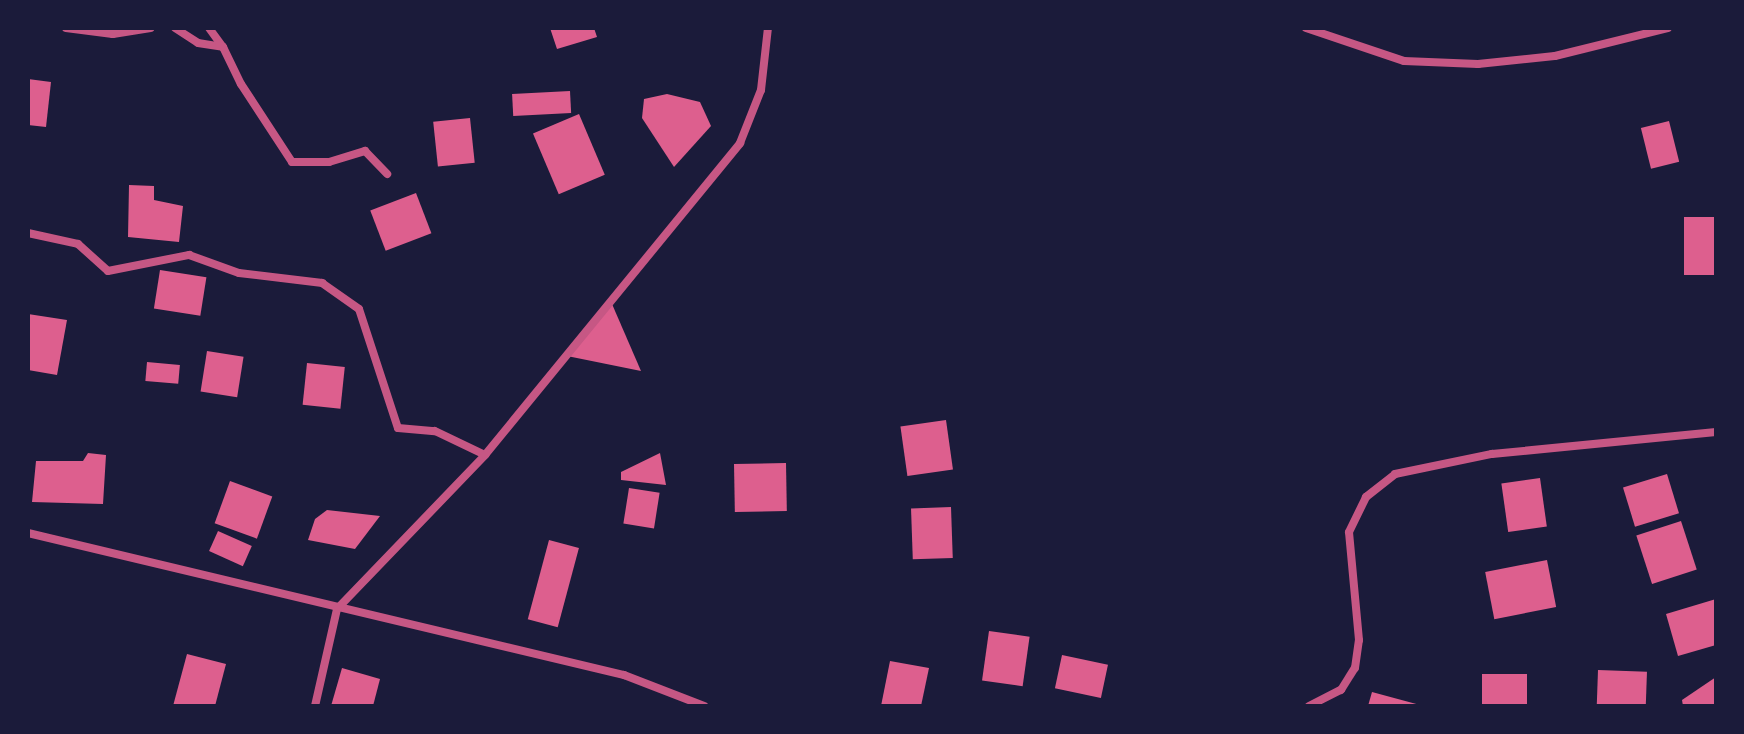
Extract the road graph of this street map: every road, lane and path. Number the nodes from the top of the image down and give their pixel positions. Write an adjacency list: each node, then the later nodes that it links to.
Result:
1 (66, 28): 2 (street)
2 (151, 28)
3 (175, 28): 9 (street)
4 (209, 28): 9 (street)
5 (768, 28): 13 (street)
6 (1306, 28): 8 (street)
7 (1668, 28): 8 (street)
8 (1323, 31)
9 (223, 47): 10 (street)
10 (387, 174)
11 (28, 233): 13 (street)
12 (1716, 432): 18 (street)
13 (485, 455): 15 (street)
14 (28, 533): 15 (street)
15 (337, 609): 16 (street); 17 (street)
16 (315, 706)
17 (704, 706)
18 (1309, 706)

